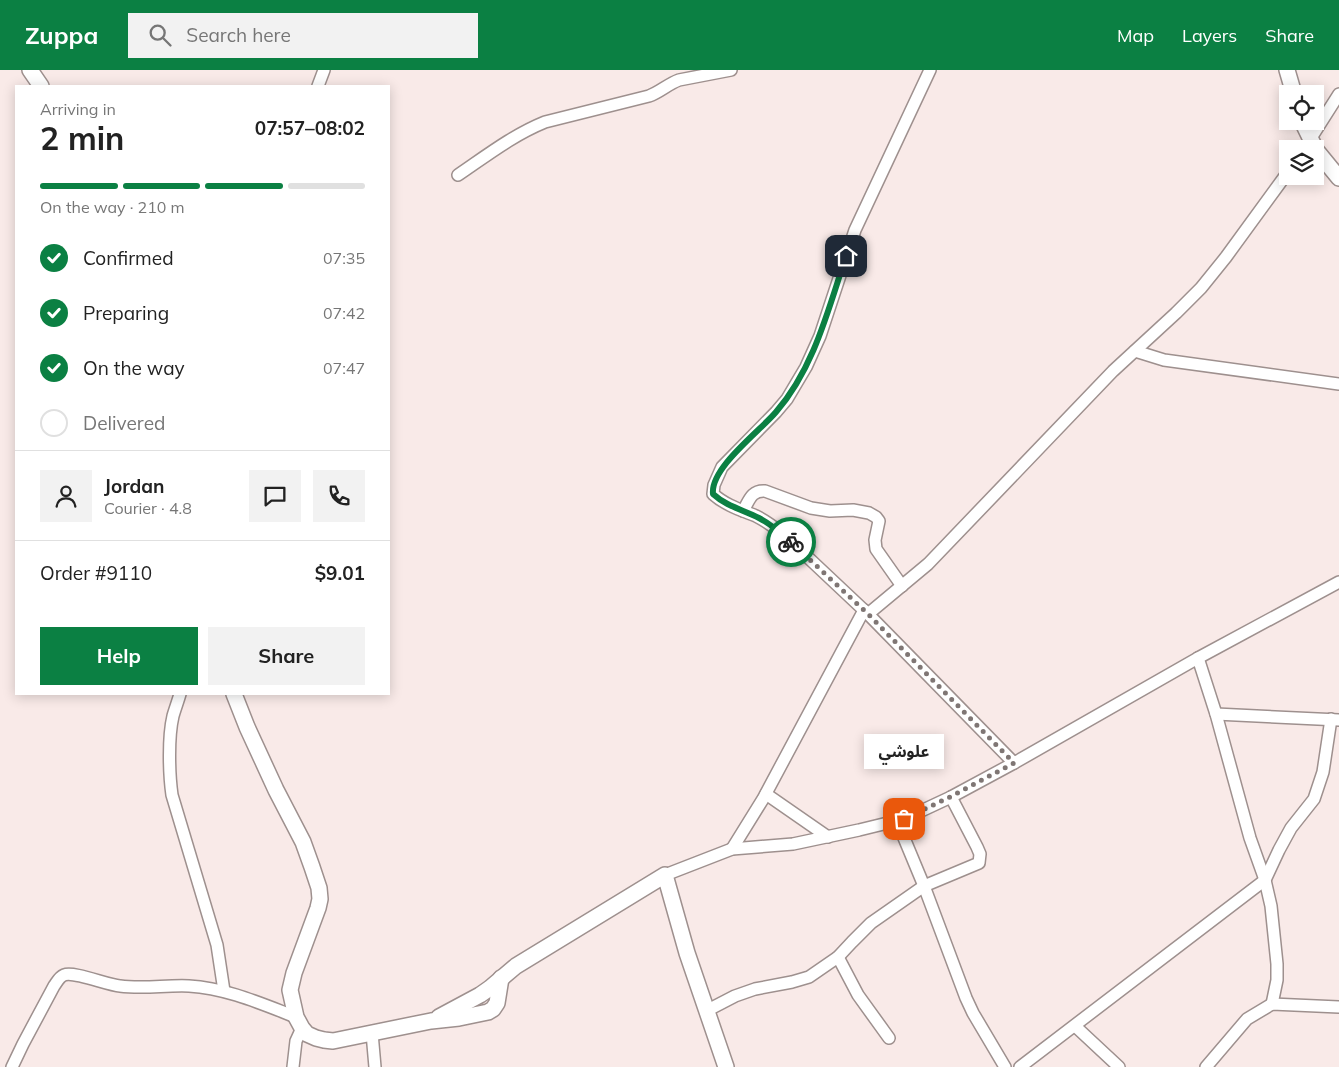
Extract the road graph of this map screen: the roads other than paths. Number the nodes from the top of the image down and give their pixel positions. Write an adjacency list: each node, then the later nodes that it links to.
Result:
1 (30, 70): 6 (street)
2 (324, 70): 7 (street)
3 (731, 70): 12 (street)
4 (929, 70): 17 (street)
5 (1287, 70): 8 (street)
6 (40, 85)
7 (318, 85)
8 (1291, 85)
9 (1339, 94): 10 (street)
10 (1310, 140)
11 (1324, 160): 13 (street)
12 (458, 175)
13 (1339, 178)
14 (1279, 184): 15 (street)
15 (1135, 351): 16 (street); 19 (street)
16 (1339, 384)
17 (743, 511): 19 (street); 20 (street)
18 (1339, 582): 21 (street)
19 (902, 586): 20 (street)
20 (866, 612): 26 (street); 27 (street)
21 (1198, 658): 24 (street); 26 (street)
22 (180, 695): 36 (street)
23 (234, 695): 40 (street)
24 (1216, 714): 25 (street); 33 (street)
25 (1335, 720): 33 (street)
26 (1014, 763): 28 (street)
27 (766, 794): 30 (street); 31 (street)
28 (950, 797): 29 (street); 34 (street)
29 (897, 822): 30 (street); 34 (street)
30 (828, 837): 31 (street)
31 (732, 849): 32 (street)
32 (665, 875): 39 (street); 42 (street)
33 (1265, 880): 37 (street); 41 (street)
34 (924, 886): 35 (street); 48 (street)
35 (838, 957): 39 (street); 43 (street)
36 (224, 991): 40 (street); 44 (street)
37 (1272, 1004): 38 (street); 51 (street)
38 (1339, 1007)
39 (708, 1010): 47 (street)
40 (299, 1023): 42 (street); 45 (street)
41 (1075, 1026): 49 (street); 50 (street)
42 (372, 1033): 46 (street)
43 (890, 1038)
44 (12, 1067)
45 (293, 1067)
46 (375, 1067)
47 (726, 1067)
48 (1005, 1067)
49 (1020, 1067)
50 (1119, 1067)
51 (1206, 1067)

